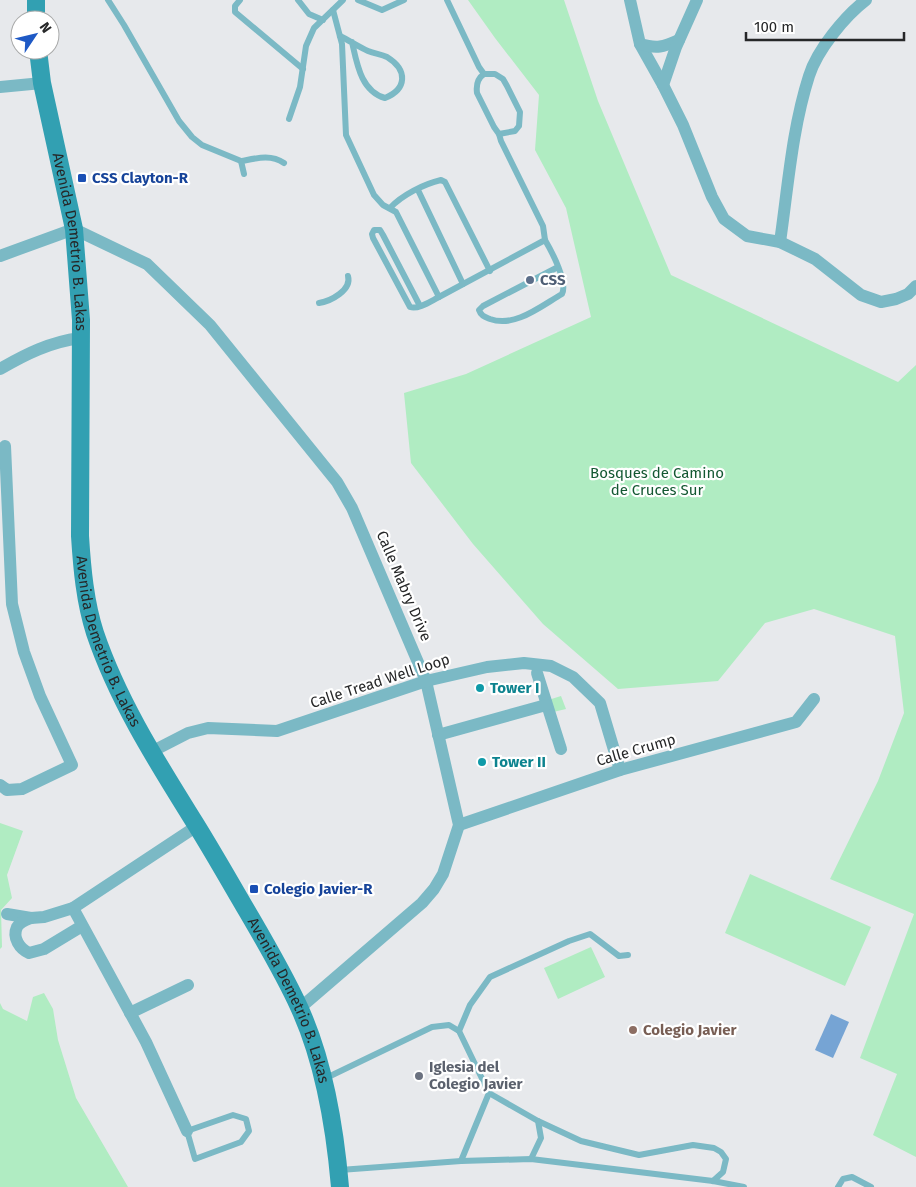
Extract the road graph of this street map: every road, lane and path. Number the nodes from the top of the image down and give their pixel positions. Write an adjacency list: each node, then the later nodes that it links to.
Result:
1 (108, 0): 25 (lane)
2 (240, 0): 18 (lane)
3 (298, 0): 12 (lane)
4 (344, 0): 11 (lane)
5 (358, 0): 6 (lane)
6 (404, 0)
7 (447, 0): 19 (lane)
8 (630, 0): 16 (street)
9 (697, 0): 14 (street)
10 (866, 0): 32 (street)
11 (333, 10): 12 (lane); 13 (lane)
12 (323, 20): 18 (lane)
13 (340, 36): 15 (lane); 29 (lane)
14 (679, 40): 16 (street); 21 (street)
15 (352, 42): 15 (lane)
16 (640, 44): 21 (street)
17 (39, 60): 20 (street, Avenida Demetrio B. Lakas)
18 (303, 69): 23 (lane)
19 (484, 74): 24 (lane); 24 (lane)
20 (42, 83): 22 (street); 30 (street, Avenida Demetrio B. Lakas)
21 (663, 85): 32 (street)
22 (0, 87)
23 (289, 118)
24 (499, 134): 31 (lane)
25 (241, 161): 26 (lane); 27 (lane)
26 (284, 163)
27 (244, 174)
28 (418, 190): 29 (lane); 35 (lane); 37 (lane)
29 (390, 208): 39 (lane)
30 (74, 229): 33 (street); 42 (street, Avenida Demetrio B. Lakas); 47 (street, Calle Mabry Drive)
31 (546, 240): 34 (lane); 35 (lane)
32 (780, 242): 38 (street)
33 (0, 256)
34 (558, 267): 34 (lane)
35 (490, 271): 37 (lane)
36 (348, 276): 40 (lane)
37 (463, 284): 39 (lane)
38 (916, 286)
39 (439, 297): 41 (lane)
40 (319, 303)
41 (420, 306): 41 (lane)
42 (80, 338): 43 (street); 52 (street, Avenida Demetrio B. Lakas)
43 (0, 368)
44 (5, 446): 45 (street)
45 (6, 606): 54 (street)
46 (537, 673): 49 (street)
47 (426, 681): 50 (street, Calle Mabry Drive); 52 (street, Calle Tread Well Loop); 53 (street, Calle Tread Well Loop)
48 (814, 699): 53 (street, Calle Crump)
49 (546, 705): 50 (street); 51 (street)
50 (438, 735): 55 (street, Calle Mabry Drive)
51 (561, 750)
52 (151, 752): 56 (street, Avenida Demetrio B. Lakas)
53 (620, 770): 55 (street, Calle Crump)
54 (0, 785)
55 (459, 825): 63 (street)
56 (198, 826): 57 (street); 63 (street, Avenida Demetrio B. Lakas)
57 (73, 908): 59 (street); 60 (street)
58 (7, 914): 59 (street)
59 (31, 918): 60 (street)
60 (82, 926): 64 (street)
61 (628, 955): 65 (lane)
62 (188, 985): 64 (street)
63 (300, 1008): 66 (street, Avenida Demetrio B. Lakas)
64 (130, 1013): 69 (street)
65 (459, 1031): 66 (lane); 67 (lane)
66 (323, 1079): 72 (street, Avenida Demetrio B. Lakas)
67 (489, 1093): 68 (lane); 71 (lane)
68 (538, 1121): 70 (lane); 73 (lane)
69 (187, 1131): 69 (lane)
70 (531, 1159): 71 (lane); 73 (lane)
71 (461, 1161): 72 (lane)
72 (339, 1179)
73 (713, 1181): 74 (lane)
74 (744, 1187)
75 (838, 1187): 76 (lane)
76 (871, 1187)

